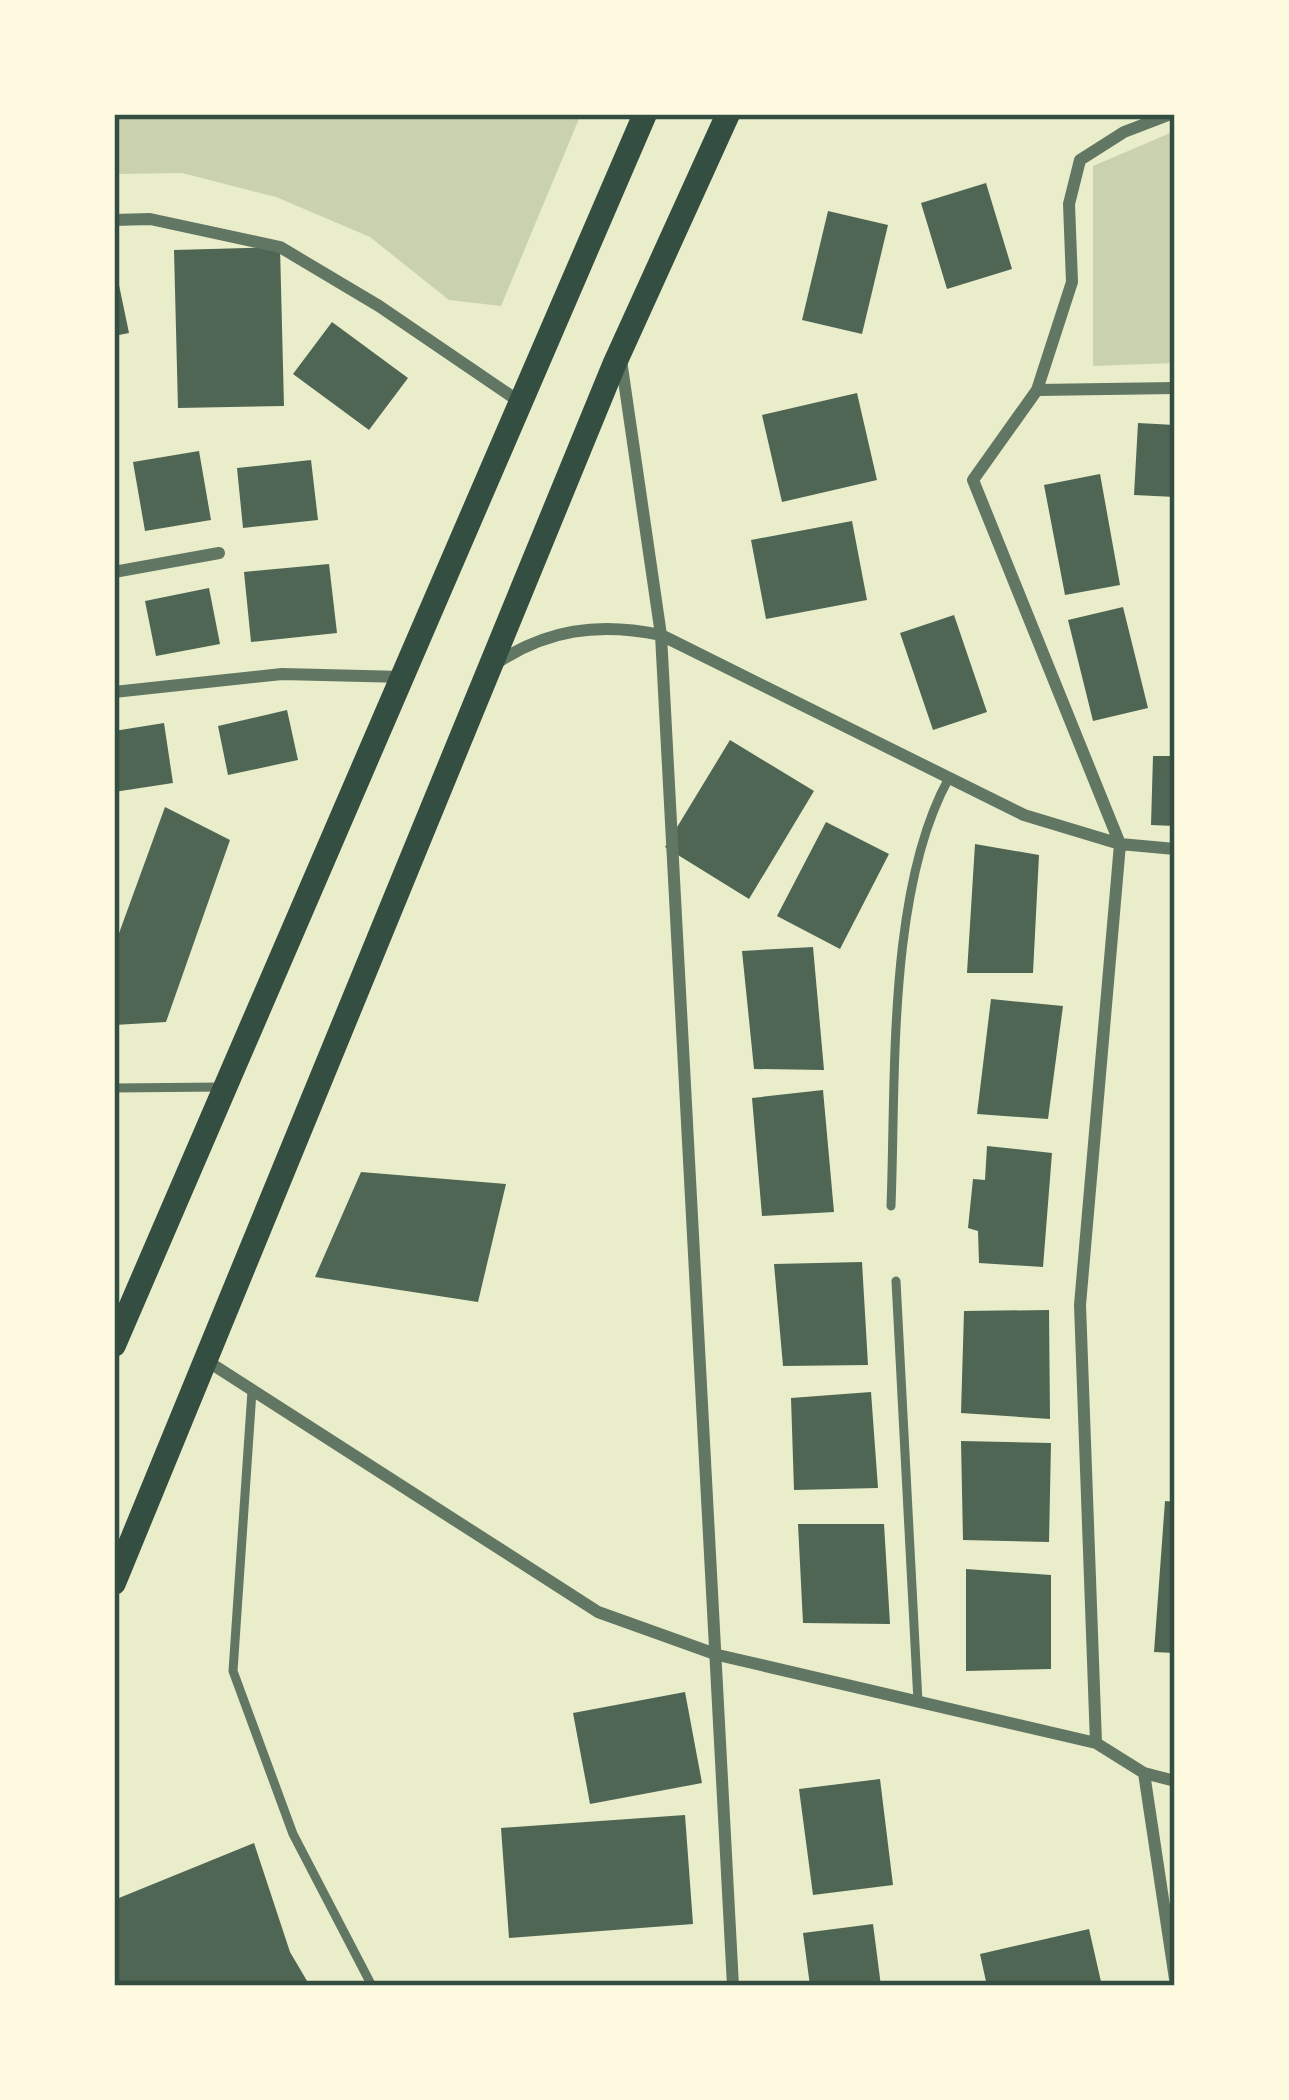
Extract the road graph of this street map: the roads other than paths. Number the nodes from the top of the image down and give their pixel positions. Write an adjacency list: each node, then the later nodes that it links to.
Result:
1 (645, 114): 8 (main road)
2 (728, 114): 5 (main road)
3 (1171, 114): 7 (street)
4 (114, 220): 8 (street)
5 (620, 352): 11 (street); 12 (main road)
6 (1175, 388): 7 (street)
7 (1037, 390): 16 (street)
8 (524, 405): 13 (main road)
9 (219, 554): 10 (street)
10 (114, 572)
11 (661, 635): 12 (street); 15 (street); 26 (street)
12 (488, 670): 23 (main road)
13 (405, 677): 14 (street); 18 (main road)
14 (114, 692)
15 (949, 778): 16 (street); 20 (lane)
16 (1120, 844): 17 (street); 28 (street)
17 (1175, 848)
18 (227, 1087): 19 (lane); 22 (main road)
19 (114, 1088)
20 (891, 1206)
21 (896, 1281): 27 (lane)
22 (114, 1345)
23 (203, 1359): 24 (street); 25 (main road)
24 (252, 1391): 26 (street); 32 (lane)
25 (114, 1583)
26 (718, 1655): 27 (street); 33 (street)
27 (918, 1702): 28 (street)
28 (1096, 1743): 29 (street)
29 (1144, 1773): 30 (street); 31 (street)
30 (1175, 1781)
31 (1175, 1979)
32 (372, 1986)
33 (733, 1986)

